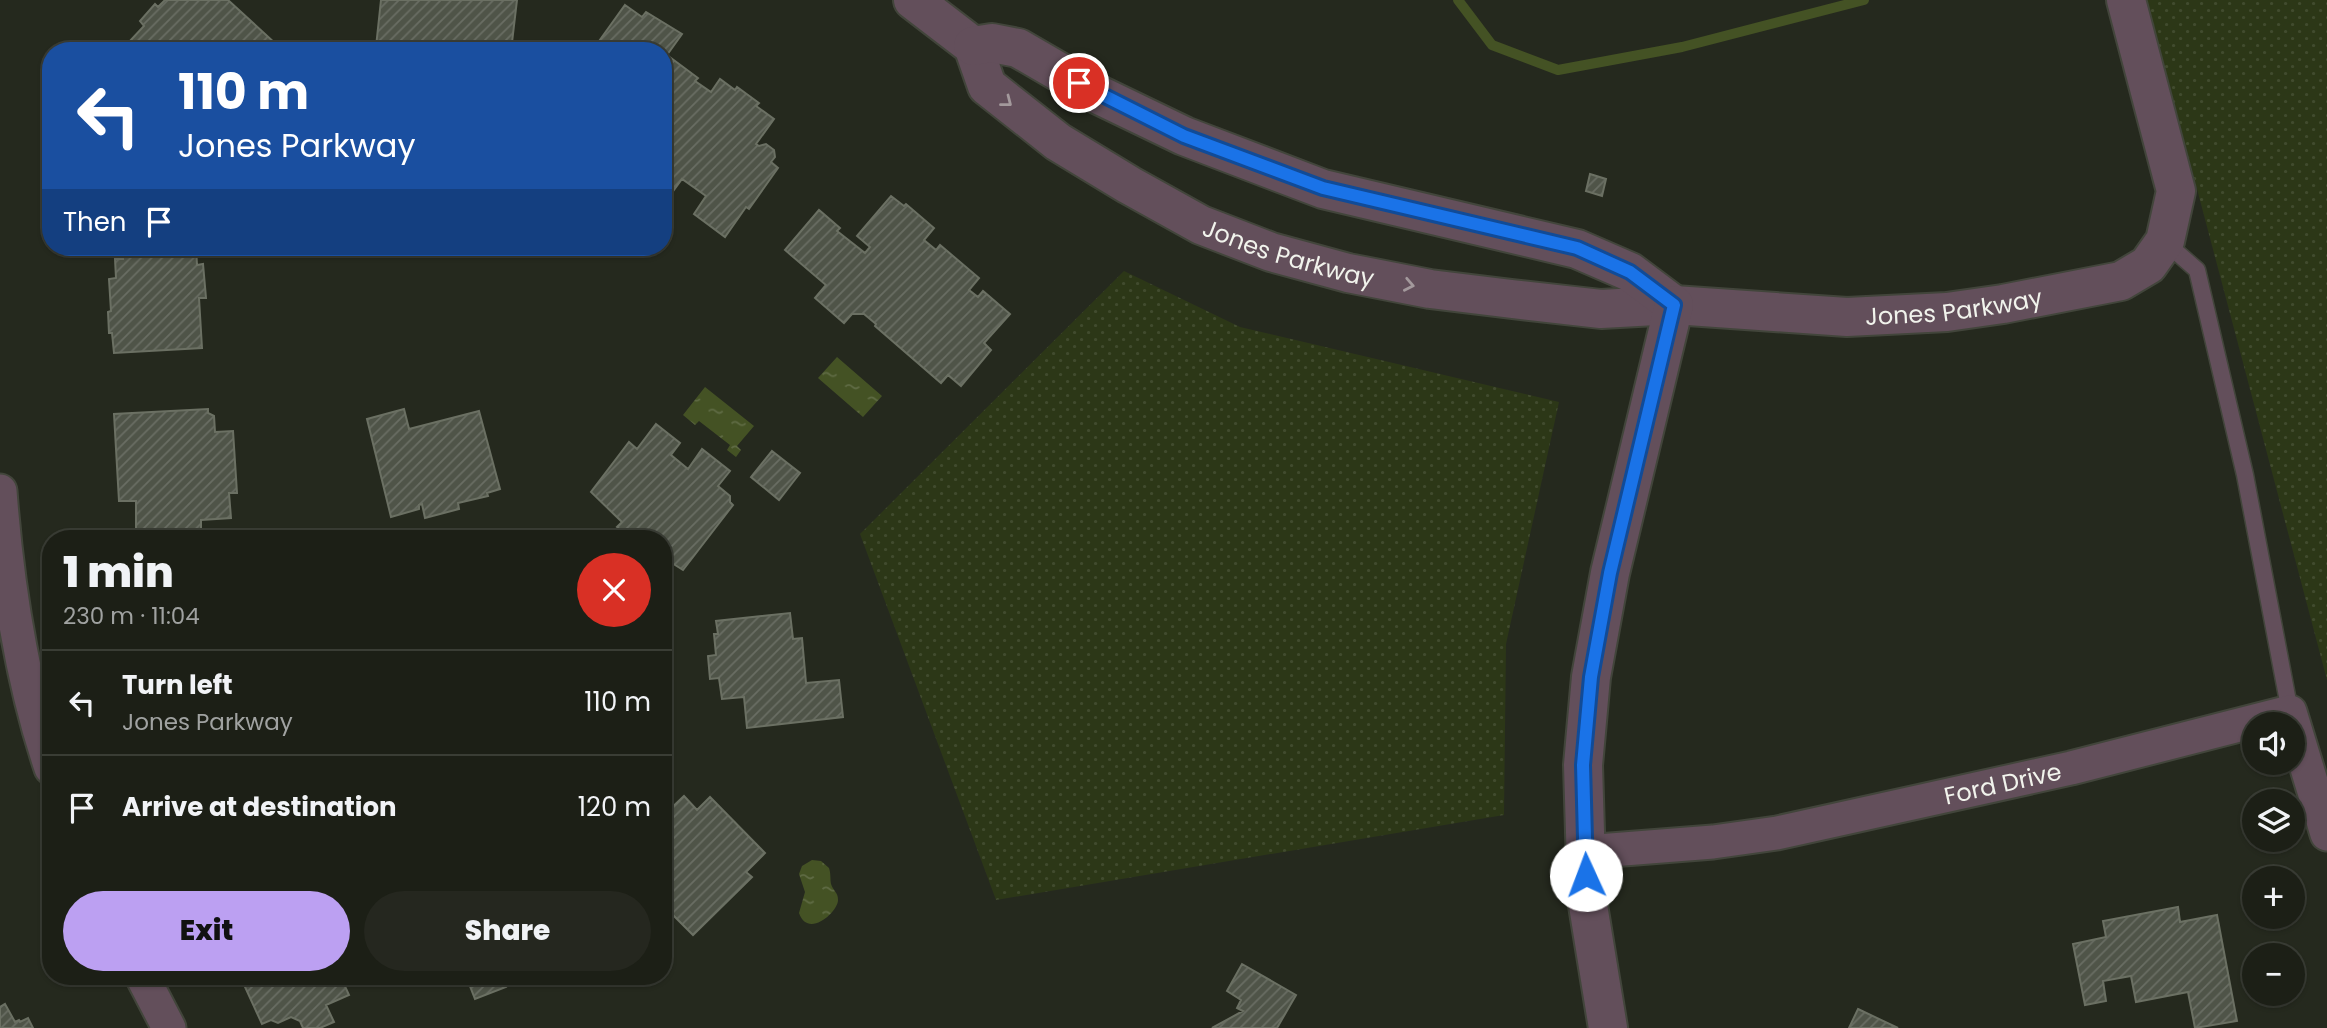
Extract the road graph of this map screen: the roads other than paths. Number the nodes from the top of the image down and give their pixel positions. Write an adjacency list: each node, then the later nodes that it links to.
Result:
1 (913, 0): 3 (street)
2 (2126, 0): 4 (street, Jones Parkway)
3 (972, 46): 5 (street); 5 (street, Jones Parkway, one-way to 5)
4 (2165, 241): 5 (street, Jones Parkway); 8 (lane)
5 (1674, 305): 13 (street)
6 (0, 491): 7 (street)
7 (2, 541): 10 (street)
8 (2290, 712)
9 (2242, 724): 13 (street, Ford Drive)
10 (42, 735)
11 (2305, 761): 12 (street)
12 (2327, 834)
13 (1585, 852): 16 (street)
14 (147, 985): 15 (street)
15 (169, 1028)
16 (1608, 1028)

